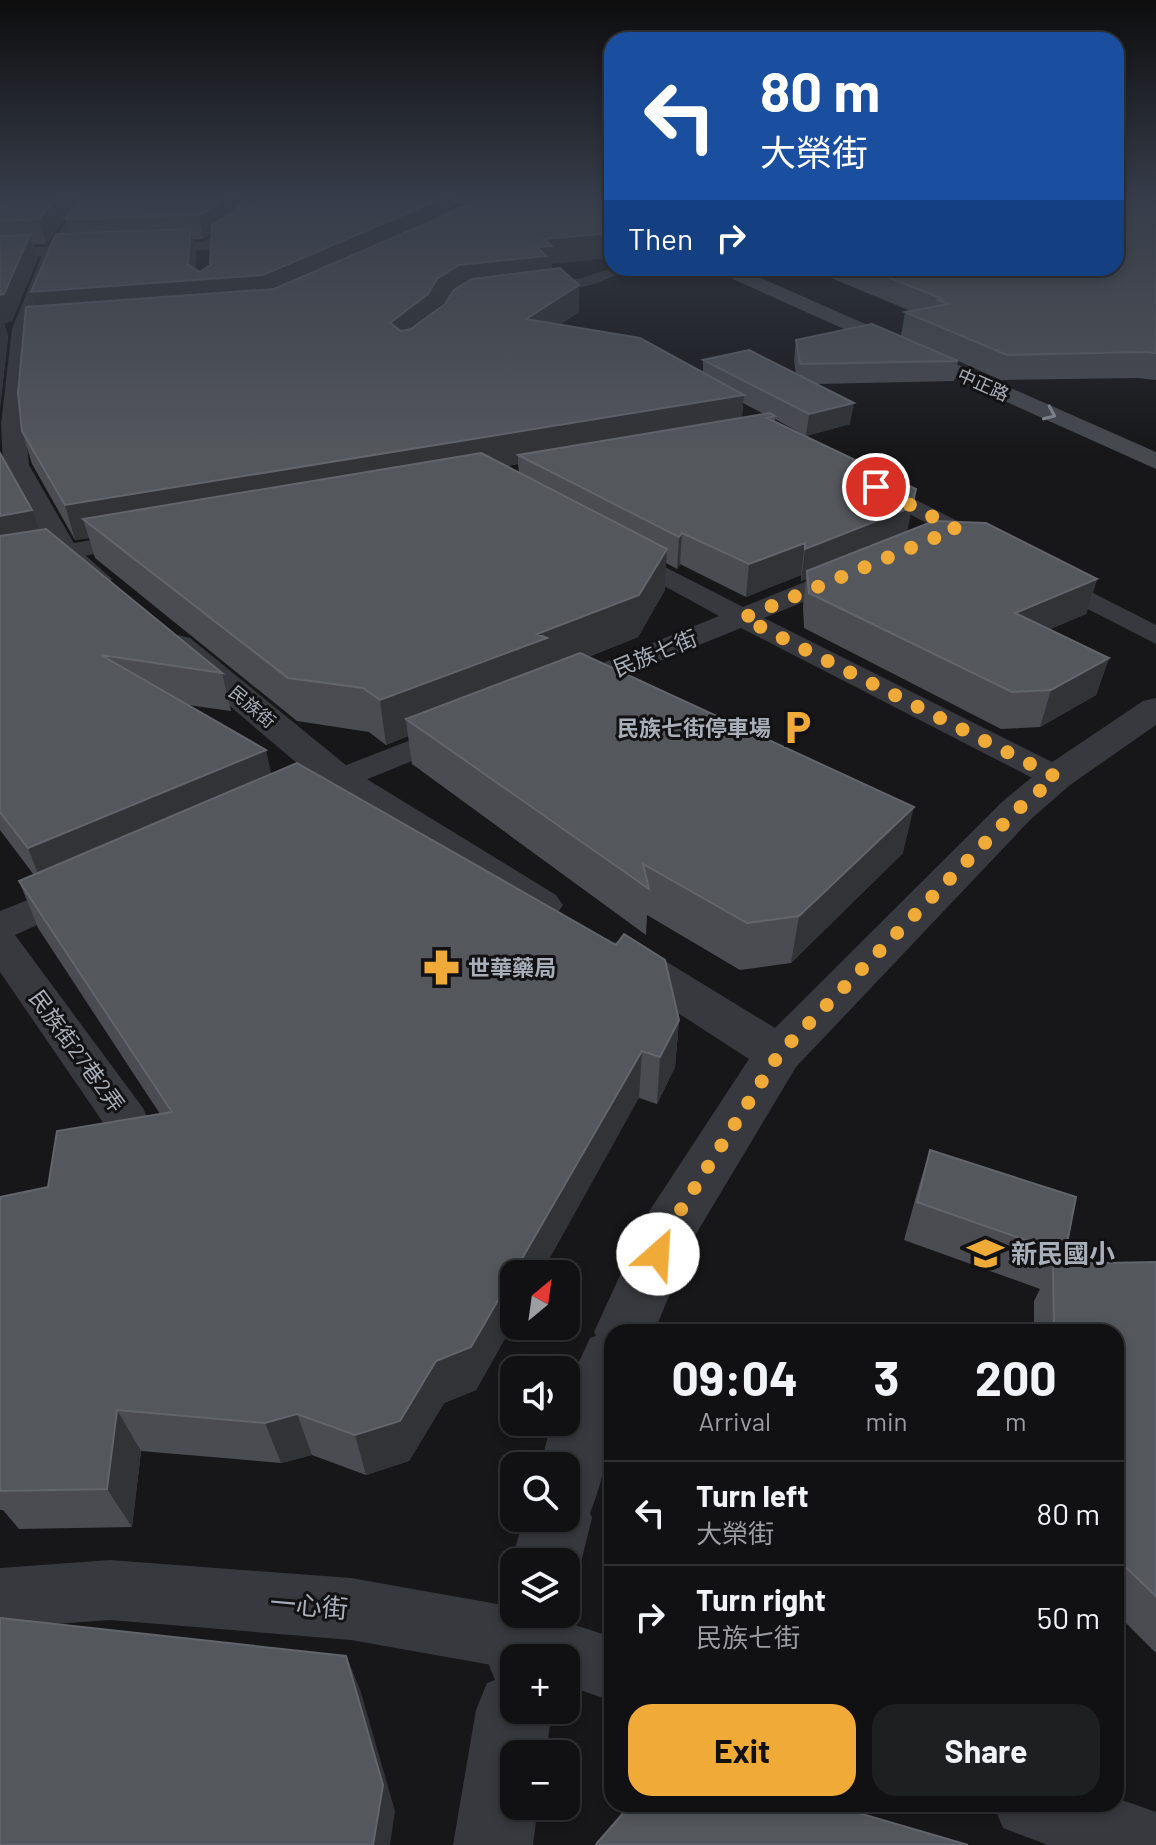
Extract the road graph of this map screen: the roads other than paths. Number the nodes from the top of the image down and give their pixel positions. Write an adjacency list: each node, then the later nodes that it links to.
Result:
1 (40, 282): 6 (street, 民族街)
2 (577, 282): 5 (lane)
3 (755, 282): 9 (main road, 中正路, one-way to 9)
4 (796, 282): 7 (main road, 中正路)
5 (509, 293)
6 (20, 329): 8 (street, 民族街)
7 (1076, 402)
8 (6, 425): 15 (street, 民族街)
9 (1156, 461)
10 (849, 473): 11 (lane)
11 (956, 529): 14 (lane); 19 (lane)
12 (158, 536): 15 (lane)
13 (595, 538): 18 (lane)
14 (927, 541)
15 (64, 552): 16 (lane); 24 (street, 民族街)
16 (0, 564)
17 (871, 564): 18 (lane, 民族七街)
18 (743, 618): 20 (lane, 民族七街); 23 (lane)
19 (1156, 636)
20 (540, 698)
21 (1156, 709): 23 (street)
22 (483, 721): 24 (lane)
23 (1056, 777): 29 (street)
24 (338, 778): 25 (lane); 29 (street, 民族街)
25 (282, 803)
26 (113, 877): 27 (lane)
27 (0, 926)
28 (0, 943): 30 (lane, 民族街27巷2弄)
29 (779, 1054): 31 (street)
30 (127, 1121)
31 (628, 1324)
32 (604, 1377): 33 (street)
33 (576, 1452)
34 (0, 1598): 35 (lane, 一心街)
35 (500, 1649)
36 (580, 1664): 37 (lane, 一心街)
37 (604, 1668)
38 (513, 1724): 40 (street)
39 (1052, 1812): 41 (lane)
40 (493, 1845)
41 (1153, 1845)

